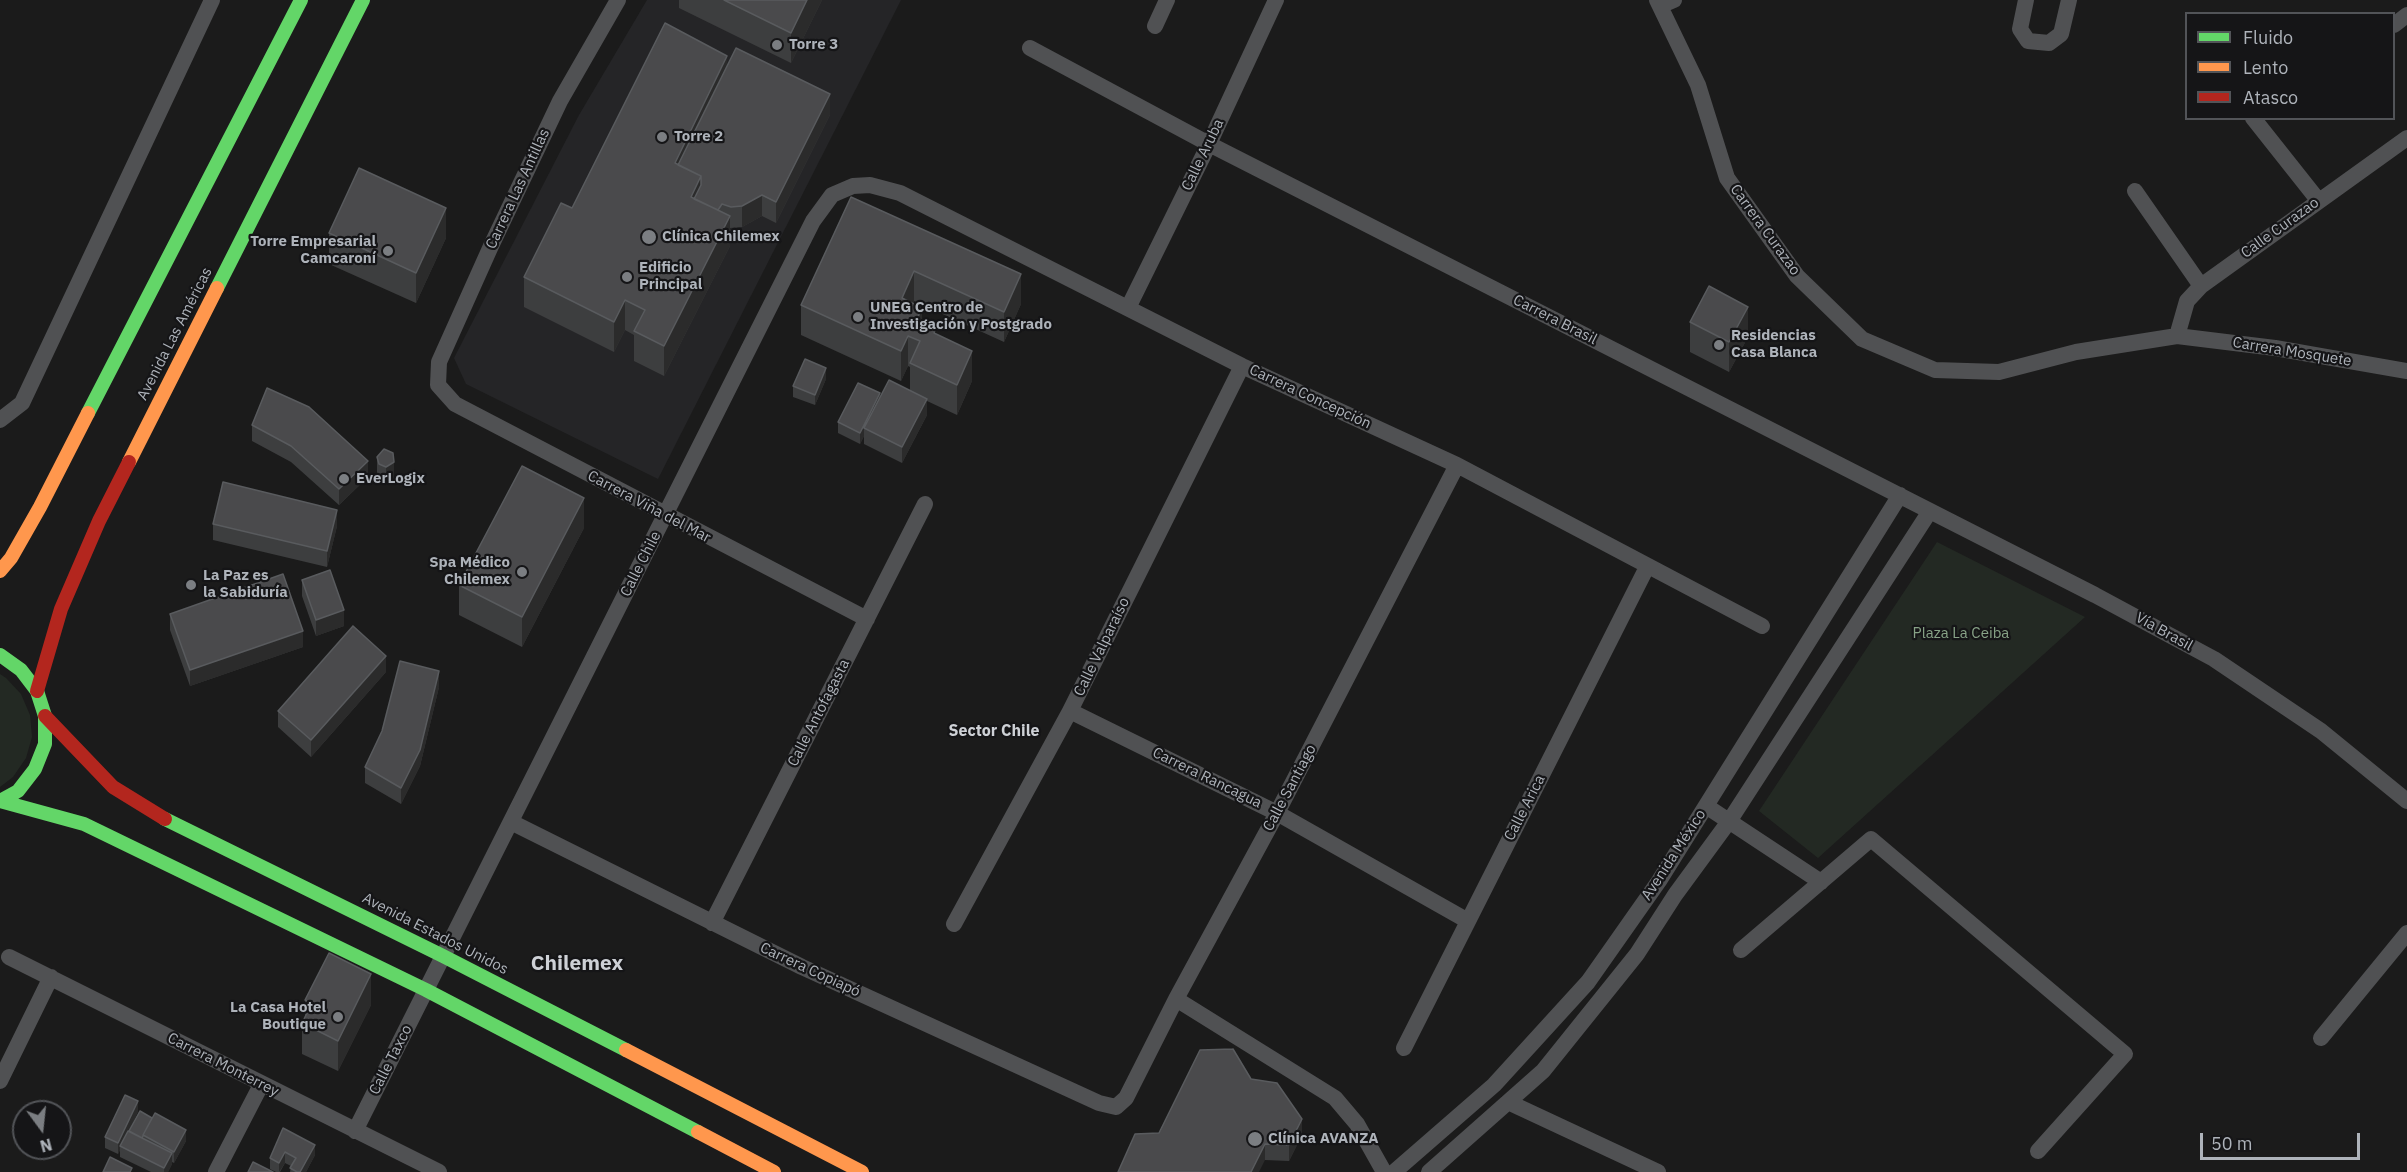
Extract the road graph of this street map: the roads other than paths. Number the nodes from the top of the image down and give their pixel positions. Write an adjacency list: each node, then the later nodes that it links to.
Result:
1 (212, 0): 26 (street)
2 (301, 0): 33 (street)
3 (363, 0): 37 (street, Avenida Las Américas)
4 (618, 0): 25 (street, Carrera Las Antillas)
5 (1167, 0): 12 (street)
6 (1276, 0): 16 (street, Calle Aruba)
7 (2026, 0): 8 (street)
8 (2069, 0)
9 (1664, 2): 22 (street, Carrera Curazao)
10 (2407, 15): 11 (street)
11 (2395, 25)
12 (1155, 26)
13 (1030, 48): 16 (street, Carrera Brasil)
14 (2255, 120): 19 (street)
15 (2407, 138): 19 (street, Calle Curazao)
16 (1209, 144): 21 (street, Calle Aruba); 28 (street, Carrera Brasil)
17 (853, 186): 21 (street, Carrera Concepción); 31 (street, Calle Chile)
18 (2135, 191): 20 (street)
19 (2318, 200): 20 (street, Calle Curazao)
20 (2200, 286): 22 (street, Calle Curazao)
21 (1128, 308): 23 (street, Carrera Concepción)
22 (2177, 336): 24 (street, Carrera Mosquete)
23 (1242, 366): 27 (street, Carrera Concepción); 38 (street, Calle Valparaíso)
24 (2407, 371)
25 (438, 385): 31 (street, Carrera Viña del Mar)
26 (0, 420)
27 (1457, 465): 32 (street, Carrera Concepción); 43 (street, Calle Santiago)
28 (1900, 495): 30 (street, Vía Brasil); 42 (street, Avenida México)
29 (925, 504): 34 (street, Calle Antofagasta)
30 (1930, 511): 41 (street, Vía Brasil); 44 (street, Avenida México)
31 (665, 515): 34 (street, Carrera Viña del Mar); 45 (street, Calle Chile)
32 (1647, 567): 35 (street, Carrera Concepción); 47 (street, Calle Arica)
33 (0, 571)
34 (867, 619): 48 (street, Calle Antofagasta)
35 (1762, 626)
36 (0, 656): 37 (street)
37 (37, 691): 39 (street)
38 (1070, 711): 43 (street, Carrera Rancagua); 49 (street, Calle Valparaíso)
39 (45, 716): 40 (street); 52 (street, Avenida Estados Unidos)
40 (0, 801): 55 (street)
41 (2407, 801)
42 (1706, 806): 44 (street); 70 (street, Avenida México)
43 (1277, 813): 47 (street, Carrera Rancagua); 56 (street, Calle Santiago)
44 (1730, 820): 46 (street); 61 (street, Avenida México)
45 (511, 822): 48 (street, Carrera Copiapó); 52 (street, Calle Chile)
46 (1821, 882): 51 (street); 64 (street)
47 (1468, 921): 58 (street, Calle Arica)
48 (712, 923): 62 (street, Carrera Copiapó)
49 (954, 924)
50 (2407, 933): 57 (street)
51 (1741, 950)
52 (443, 956): 55 (street, Calle Taxco); 68 (street, Avenida Estados Unidos)
53 (9, 957): 54 (street, Carrera Monterrey)
54 (51, 977): 59 (street); 60 (street, Carrera Monterrey)
55 (426, 990): 63 (street, Calle Taxco); 67 (street)
56 (1176, 999): 62 (street, Calle Santiago); 69 (street)
57 (2321, 1038)
58 (1404, 1048)
59 (0, 1081)
60 (261, 1085): 63 (street, Carrera Monterrey); 65 (street)
61 (1508, 1102): 71 (street, Avenida México); 72 (street)
62 (1116, 1107)
63 (355, 1131): 66 (street, Carrera Monterrey)
64 (2038, 1151)
65 (216, 1172)
66 (439, 1172)
67 (774, 1172)
68 (862, 1172)
69 (1384, 1172)
70 (1394, 1172)
71 (1429, 1172)
72 (1658, 1172)

